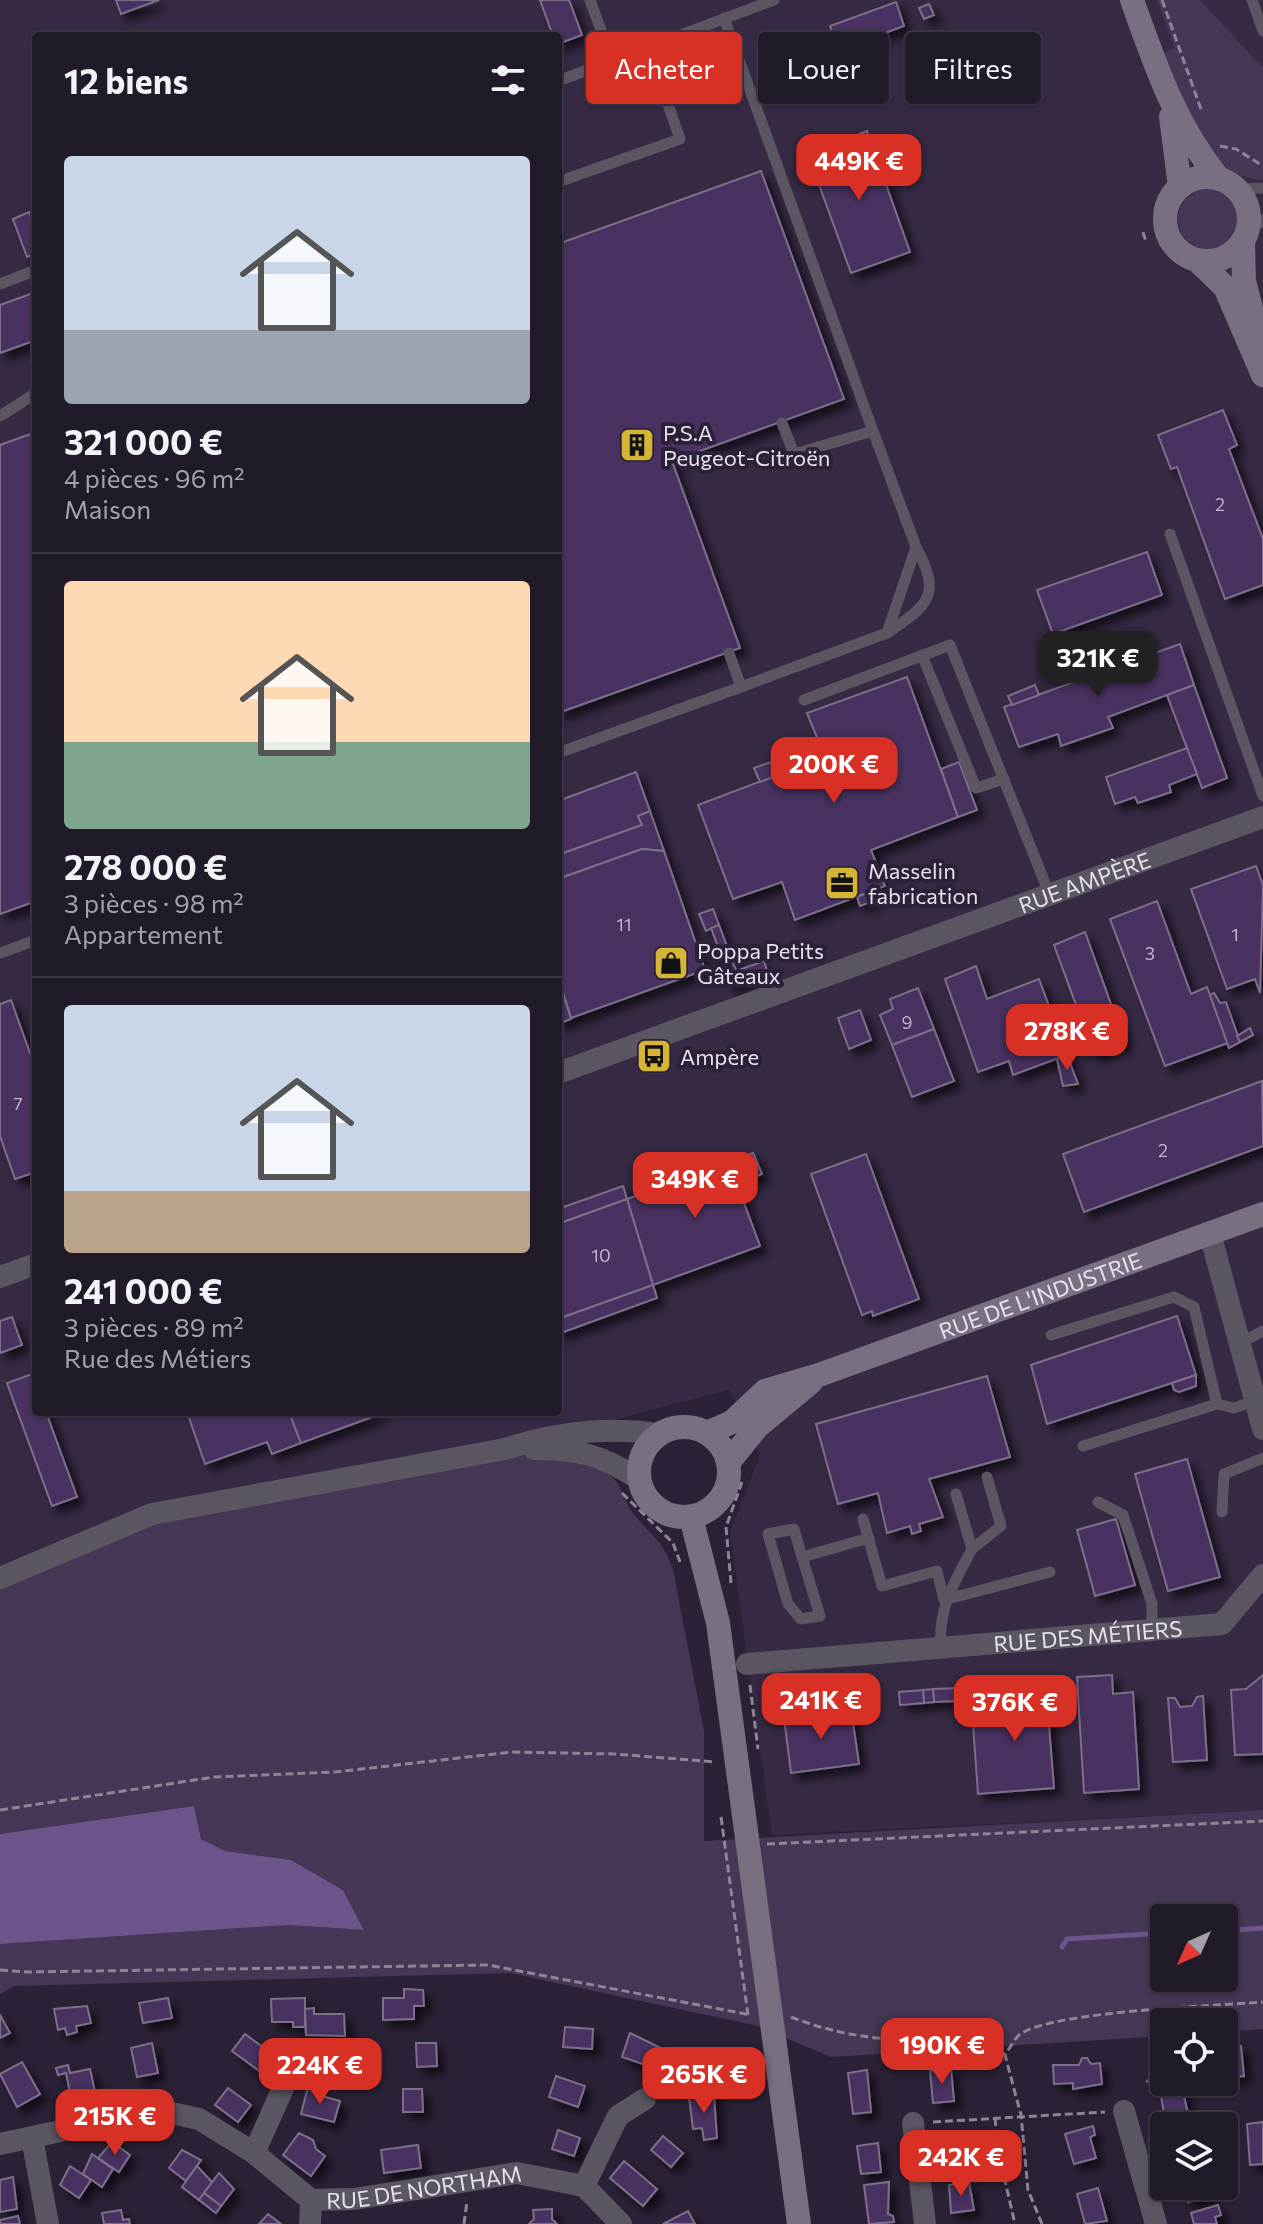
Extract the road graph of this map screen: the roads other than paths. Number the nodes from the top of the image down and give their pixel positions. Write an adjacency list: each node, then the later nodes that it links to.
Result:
1 (590, 0): 8 (lane)
2 (774, 0): 5 (lane)
3 (1132, 0): 12 (street)
4 (1252, 0): 7 (lane)
5 (754, 2): 6 (lane)
6 (724, 18): 9 (lane); 27 (lane)
7 (1263, 31)
8 (602, 32)
9 (687, 32)
10 (586, 70): 11 (lane)
11 (562, 79)
12 (1169, 103): 15 (street); 16 (street)
13 (668, 104): 14 (lane)
14 (562, 181)
15 (1228, 184): 16 (street); 17 (lane); 18 (street)
16 (1180, 187): 19 (street)
17 (1263, 188)
18 (1251, 232): 19 (street); 22 (street)
19 (1198, 261): 23 (street)
20 (32, 272): 21 (lane)
21 (0, 284)
22 (1263, 353)
23 (1263, 375)
24 (32, 396): 25 (lane)
25 (0, 416)
26 (782, 423): 27 (lane)
27 (873, 431): 29 (lane)
28 (1170, 534): 37 (lane)
29 (916, 547): 30 (lane); 30 (lane)
30 (887, 633): 33 (lane)
31 (729, 653): 33 (lane)
32 (922, 655): 34 (lane); 36 (lane); 36 (lane)
33 (741, 687): 35 (lane)
34 (804, 700)
35 (562, 752)
36 (1004, 779): 39 (lane)
37 (1263, 796)
38 (1263, 817): 39 (street, RUE AMPÈRE)
39 (1049, 893): 42 (street, RUE AMPÈRE)
40 (32, 941): 41 (lane)
41 (0, 953)
42 (562, 1072)
43 (1263, 1214): 44 (street, RUE DE L'INDUSTRIE)
44 (1210, 1234): 49 (street); 50 (street, RUE DE L'INDUSTRIE)
45 (32, 1265): 46 (street)
46 (0, 1277)
47 (1263, 1331): 49 (lane)
48 (1051, 1335): 51 (lane)
49 (1240, 1343): 52 (street)
50 (819, 1375): 53 (street, RUE DE L'INDUSTRIE); 58 (street, RUE DE L'INDUSTRIE)
51 (1217, 1404): 52 (lane); 55 (lane)
52 (1259, 1407)
53 (707, 1433): 54 (street); 58 (street)
54 (658, 1434): 56 (street); 60 (street)
55 (1083, 1446)
56 (505, 1449): 60 (street); 71 (street)
57 (1263, 1458): 63 (lane)
58 (736, 1468): 64 (street)
59 (987, 1477): 67 (lane)
60 (629, 1484): 64 (street)
61 (956, 1494): 67 (lane)
62 (1098, 1502): 73 (lane)
63 (1222, 1512)
64 (691, 1517): 88 (street)
65 (863, 1519): 66 (lane)
66 (869, 1538): 68 (lane); 72 (lane)
67 (972, 1549): 72 (lane)
68 (802, 1557): 68 (lane)
69 (1050, 1572): 72 (lane)
70 (1263, 1575): 73 (street, RUE DES MÉTIERS)
71 (0, 1578)
72 (944, 1600): 74 (lane)
73 (1152, 1629): 74 (street, RUE DES MÉTIERS)
74 (941, 1647): 75 (street, RUE DES MÉTIERS)
75 (747, 1664)
76 (361, 2068): 82 (street)
77 (645, 2099): 83 (street)
78 (1124, 2111): 90 (street)
79 (913, 2123): 89 (street)
80 (32, 2138): 81 (street, RUE DE NORTHAM); 82 (street, RUE DE NORTHAM); 85 (street)
81 (0, 2144)
82 (254, 2153): 84 (street, RUE DE NORTHAM)
83 (584, 2186): 84 (street, RUE DE NORTHAM); 87 (street)
84 (311, 2200): 86 (street)
85 (48, 2224)
86 (310, 2224)
87 (621, 2224)
88 (799, 2224)
89 (925, 2224)
90 (1156, 2224)

